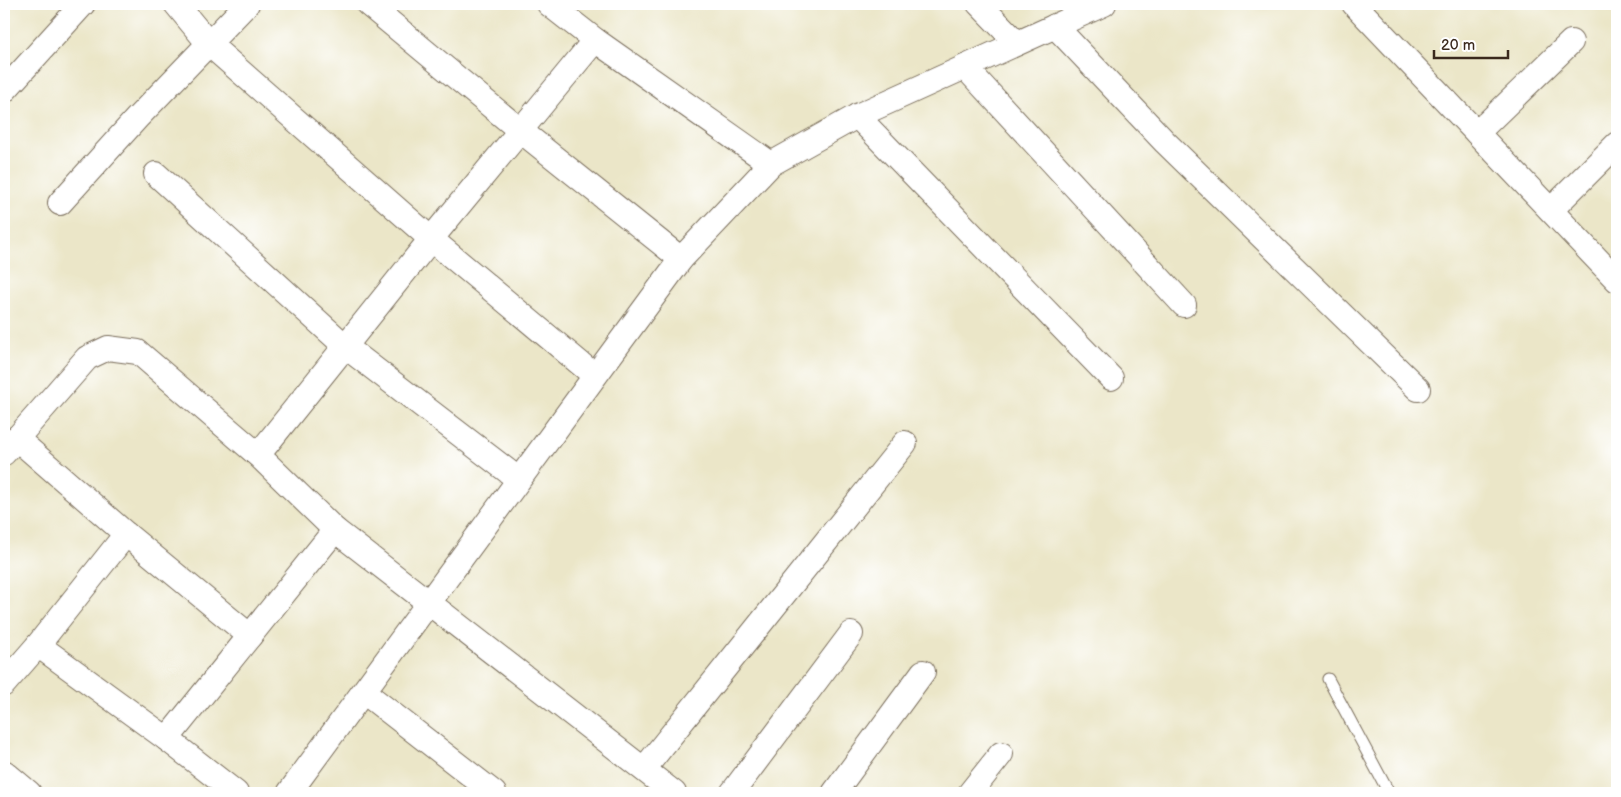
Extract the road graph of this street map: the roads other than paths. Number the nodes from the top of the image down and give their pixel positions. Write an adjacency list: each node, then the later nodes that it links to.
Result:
1 (83, 4): 15 (street)
2 (176, 4): 12 (street)
3 (247, 4): 12 (street)
4 (368, 4): 17 (street)
5 (549, 4): 10 (street)
6 (979, 4): 13 (street)
7 (1104, 4): 9 (street)
8 (1354, 4): 18 (street)
9 (1054, 26): 13 (street); 31 (street)
10 (595, 40): 17 (street); 20 (street)
11 (1571, 42): 18 (street)
12 (209, 44): 22 (street); 24 (street)
13 (1017, 44): 14 (street)
14 (965, 67): 16 (street); 27 (street)
15 (4, 91)
16 (857, 116): 20 (street); 30 (street)
17 (521, 131): 24 (street); 25 (street)
18 (1477, 133): 23 (street)
19 (1617, 144): 23 (street)
20 (771, 164): 25 (street)
21 (156, 174): 28 (street)
22 (60, 203)
23 (1551, 210): 26 (street)
24 (431, 239): 28 (street); 29 (street)
25 (681, 259): 29 (street)
26 (1617, 280)
27 (1184, 305)
28 (346, 347): 34 (street); 35 (street)
29 (594, 375): 35 (street)
30 (1111, 378)
31 (1418, 389)
32 (904, 443): 48 (street)
33 (10, 445): 34 (street); 37 (street)
34 (258, 455): 36 (street)
35 (518, 479): 38 (street)
36 (335, 530): 38 (street); 40 (street)
37 (126, 534): 40 (street); 41 (street)
38 (428, 602): 45 (street); 48 (street)
39 (851, 634): 55 (street)
40 (250, 636): 46 (street)
41 (38, 645): 44 (street); 46 (street)
42 (923, 672): 56 (street)
43 (1328, 679): 58 (lane)
44 (4, 684)
45 (364, 692): 52 (street); 53 (street)
46 (167, 739): 51 (street)
47 (1001, 754): 57 (street)
48 (644, 769): 54 (street)
49 (4, 772): 50 (street)
50 (29, 793)
51 (236, 793)
52 (289, 793)
53 (494, 793)
54 (674, 793)
55 (732, 793)
56 (834, 793)
57 (970, 793)
58 (1389, 793)

